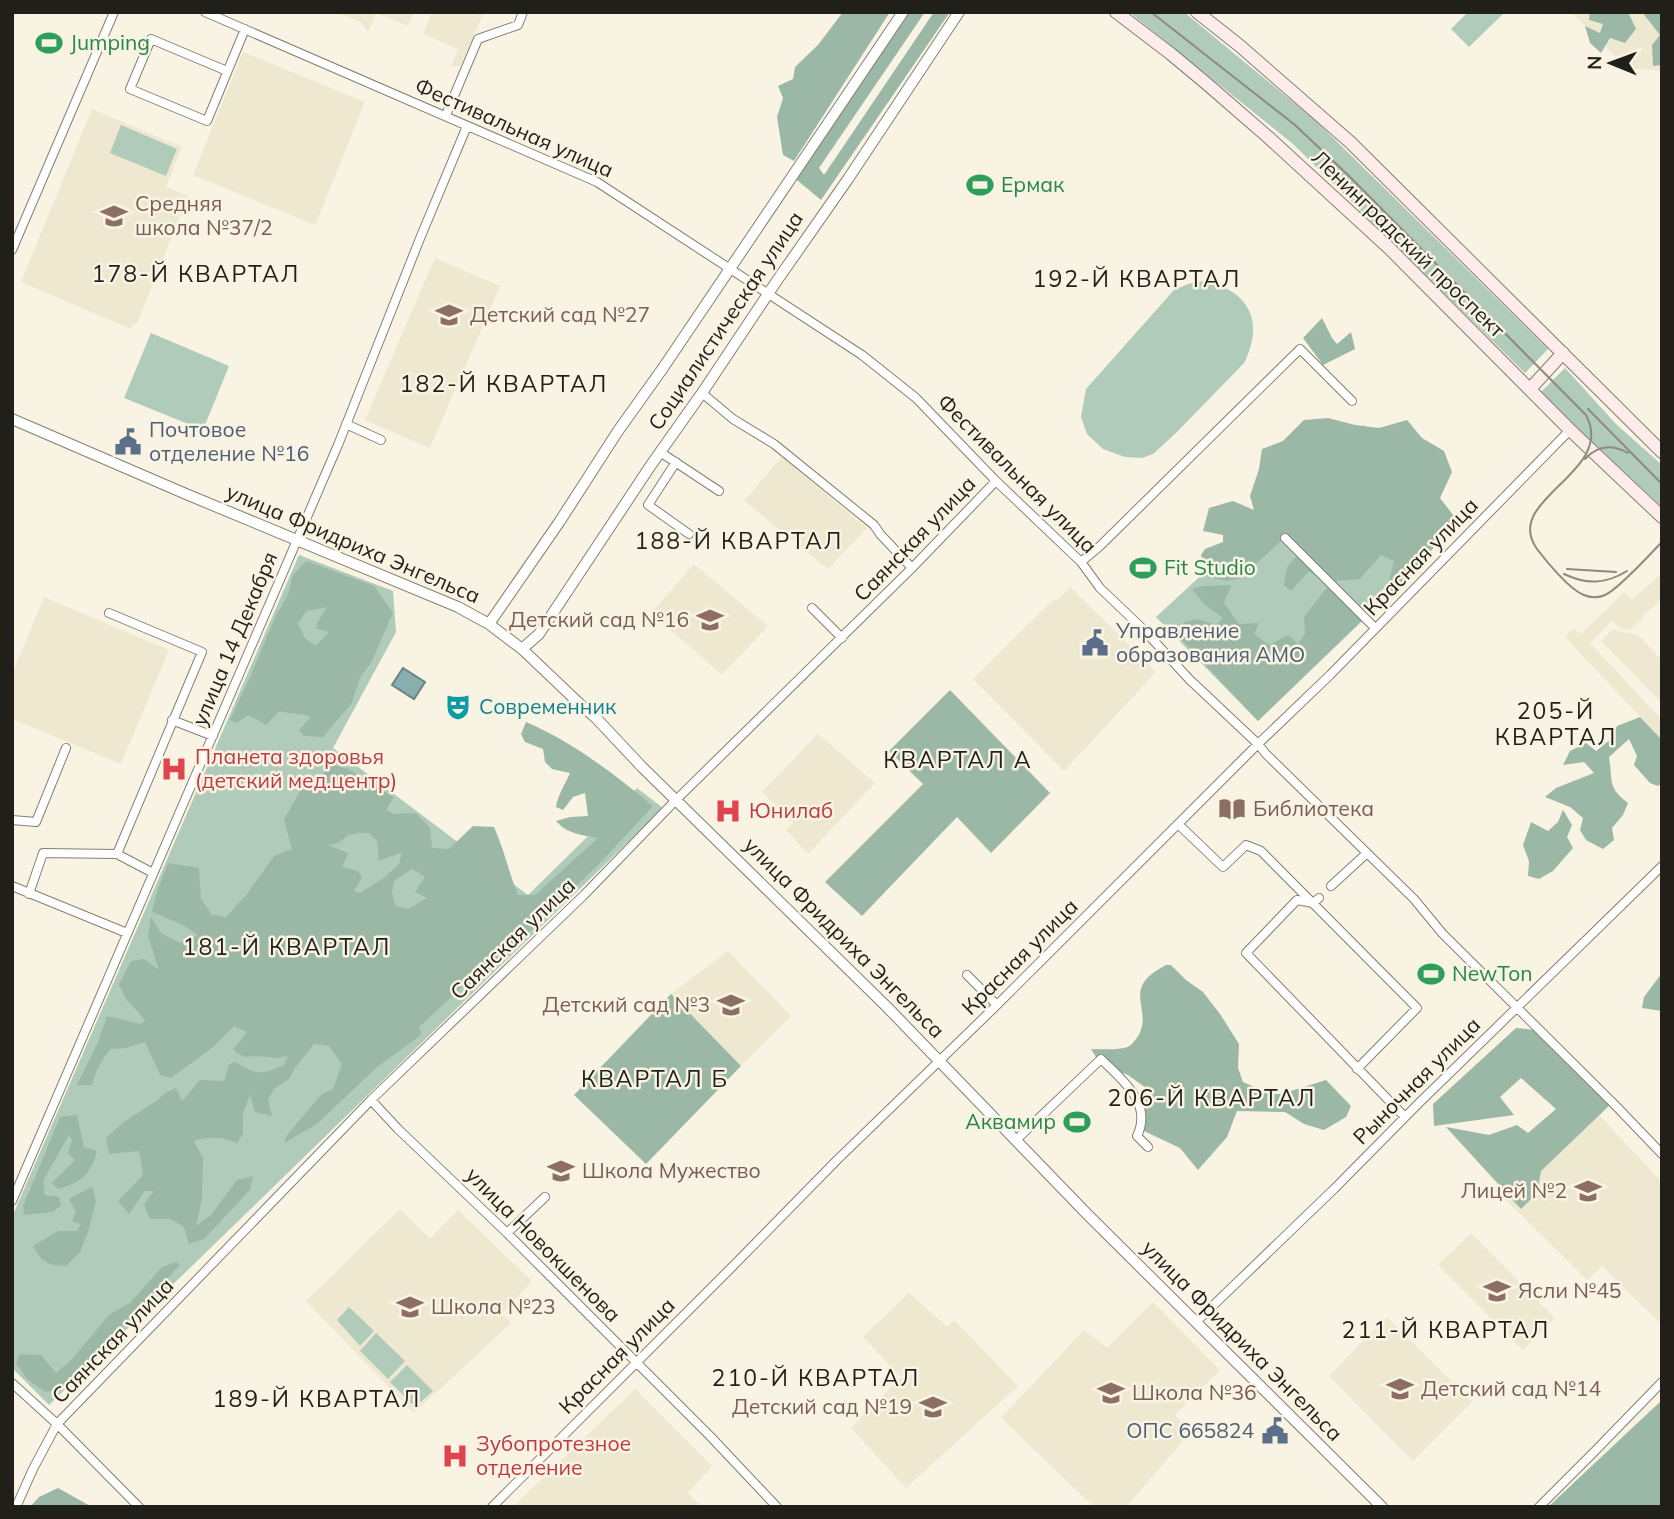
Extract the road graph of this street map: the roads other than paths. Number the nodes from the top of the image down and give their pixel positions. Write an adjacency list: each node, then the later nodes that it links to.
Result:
1 (114, 12): 12 (street)
2 (205, 12): 8 (street, Фестивальная улица)
3 (523, 12): 10 (street)
4 (903, 12): 13 (street, Социалистическая улица)
5 (958, 12): 14 (street, Социалистическая улица)
6 (1116, 12): 16 (main road, Ленинградский проспект)
7 (1197, 12): 15 (main road, Ленинградский проспект)
8 (245, 29): 9 (street); 10 (street, Фестивальная улица)
9 (227, 71): 9 (street)
10 (446, 115): 11 (street, Фестивальная улица)
11 (467, 126): 13 (street, Фестивальная улица); 20 (street, улица 14 Декабря)
12 (12, 250)
13 (730, 268): 14 (street, Фестивальная улица); 36 (street, Социалистическая улица)
14 (769, 294): 17 (street, Социалистическая улица); 26 (street, Фестивальная улица)
15 (1563, 353): 16 (main road); 24 (main road, Ленинградский проспект)
16 (1531, 389): 21 (main road, Ленинградский проспект)
17 (702, 393): 23 (street, Социалистическая улица); 33 (street)
18 (1352, 401): 32 (street)
19 (12, 419): 31 (street, улица Фридриха Энгельса)
20 (346, 424): 22 (street); 31 (street, улица 14 Декабря)
21 (1570, 430): 28 (main road, Ленинградский проспект); 37 (street, Красная улица)
22 (381, 440)
23 (660, 452): 25 (street); 39 (street, Социалистическая улица)
24 (1662, 452)
25 (676, 462): 27 (street); 29 (street)
26 (996, 481): 32 (street, Фестивальная улица); 33 (street, Саянская улица)
27 (719, 491)
28 (1662, 517)
29 (689, 534)
30 (1285, 538): 37 (street)
31 (297, 539): 36 (street, улица Фридриха Энгельса); 41 (street, улица 14 Декабря)
32 (1081, 562): 42 (street, Фестивальная улица)
33 (912, 568): 38 (street, Саянская улица)
34 (812, 608): 38 (street)
35 (109, 612): 40 (street)
36 (489, 624): 39 (street, улица Фридриха Энгельса)
37 (1376, 628): 42 (street, Красная улица)
38 (842, 638): 44 (street, Саянская улица)
39 (522, 649): 44 (street, улица Фридриха Энгельса)
40 (172, 720): 41 (street); 48 (street)
41 (213, 736): 50 (street, улица 14 Декабря)
42 (1258, 744): 46 (street, Красная улица); 47 (street, Фестивальная улица)
43 (66, 748): 45 (street)
44 (677, 800): 59 (street, улица Фридриха Энгельса); 61 (street, Саянская улица)
45 (12, 820)
46 (1178, 824): 54 (street); 57 (street, Красная улица)
47 (1367, 852): 52 (street); 58 (street, Фестивальная улица)
48 (117, 854): 50 (street); 53 (street)
49 (1662, 866): 58 (street, Рыночная улица)
50 (153, 873): 55 (street, улица 14 Декабря)
51 (12, 886): 53 (street)
52 (1331, 886)
53 (29, 894): 55 (street)
54 (1316, 901): 60 (street); 60 (street)
55 (127, 933): 67 (street, улица 14 Декабря)
56 (967, 975): 57 (street)
57 (997, 1005): 59 (street, Красная улица)
58 (1518, 1007): 62 (street, Рыночная улица); 65 (street, Фестивальная улица)
59 (939, 1060): 63 (street, улица Фридриха Энгельса); 70 (street, Красная улица)
60 (1357, 1069): 62 (street)
61 (371, 1100): 68 (street, улица Новокшенова); 73 (street, Саянская улица)
62 (1405, 1117): 69 (street, Рыночная улица)
63 (1016, 1140): 64 (street); 69 (street, улица Фридриха Энгельса)
64 (1148, 1147)
65 (1662, 1154)
66 (545, 1197): 68 (street)
67 (12, 1201)
68 (507, 1233): 70 (street, улица Новокшенова)
69 (1197, 1321): 78 (street, улица Фридриха Энгельса)
70 (635, 1362): 76 (street, Красная улица); 77 (street, улица Новокшенова)
71 (1662, 1382): 79 (street)
72 (12, 1383): 73 (street)
73 (57, 1424): 74 (street, Саянская улица); 75 (street)
74 (16, 1507)
75 (139, 1507)
76 (492, 1507)
77 (776, 1507)
78 (1382, 1507)
79 (1539, 1507)

